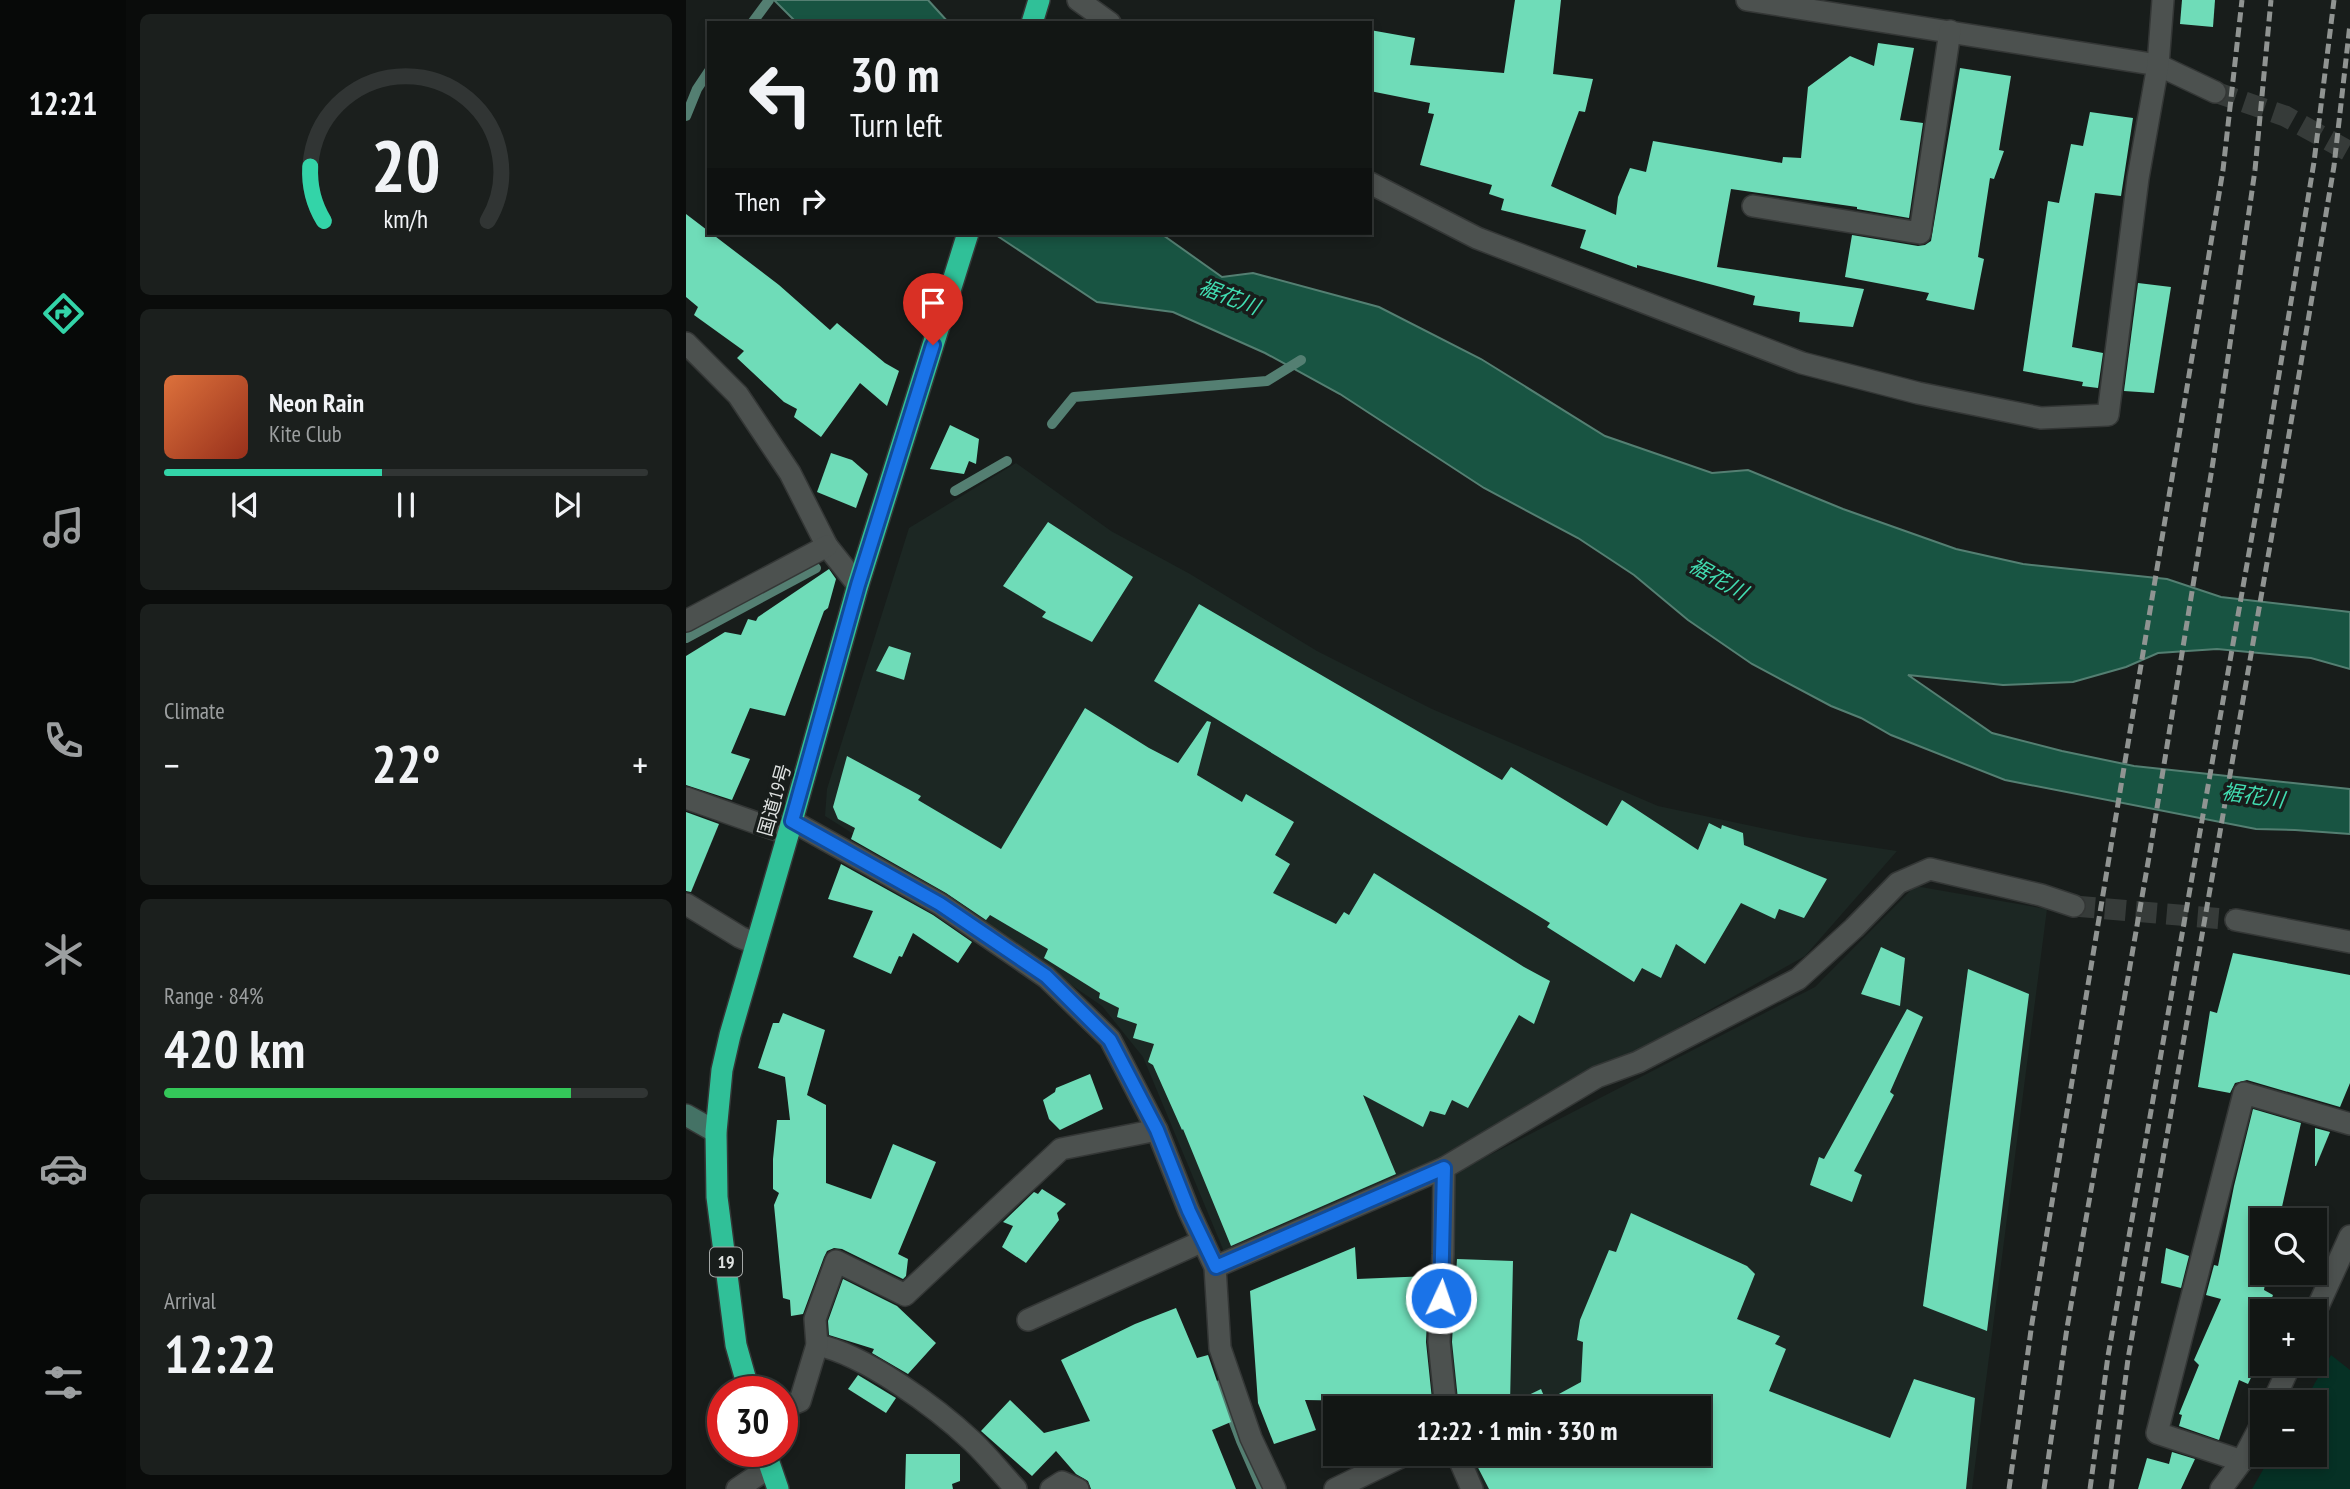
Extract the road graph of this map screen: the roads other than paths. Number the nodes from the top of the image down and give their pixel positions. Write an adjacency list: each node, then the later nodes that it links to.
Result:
1 (1039, 0): 6 (highway)
2 (1078, 0): 7 (street)
3 (1747, 0): 5 (street)
4 (2163, 0): 9 (street)
5 (1824, 5): 8 (street)
6 (1033, 21)
7 (1107, 21)
8 (1950, 31): 9 (street); 12 (street)
9 (2158, 65): 10 (street); 11 (street)
10 (2215, 92)
11 (1372, 184)
12 (1753, 206)
13 (967, 235): 16 (highway, 国道19号 / 19)
14 (686, 344): 15 (street)
15 (827, 546): 16 (street); 17 (street)
16 (858, 585): 19 (highway, 国道19号 / 19)
17 (686, 621)
18 (686, 798): 19 (street)
19 (790, 828): 24 (highway, 国道19号 / 19); 27 (street)
20 (686, 904): 24 (street)
21 (2074, 906): 29 (street)
22 (2236, 920): 23 (street)
23 (2350, 942)
24 (756, 944): 28 (highway, 国道19号 / 19)
25 (686, 1115): 28 (street)
26 (2350, 1124): 40 (street)
27 (1157, 1130): 31 (street); 35 (street)
28 (716, 1132): 36 (highway, 国道19号 / 19)
29 (1444, 1168): 32 (street); 37 (street)
30 (2350, 1236): 33 (street)
31 (1203, 1241): 32 (street); 34 (street)
32 (1216, 1267): 50 (street)
33 (2321, 1299)
34 (1028, 1320)
35 (817, 1345): 38 (street); 47 (street)
36 (745, 1376)
37 (1445, 1396)
38 (798, 1402)
39 (2250, 1446): 40 (street)
40 (2242, 1461): 53 (street)
41 (1382, 1466): 51 (street)
42 (1462, 1466): 52 (street)
43 (759, 1467): 45 (street)
44 (770, 1467): 46 (highway)
45 (737, 1489)
46 (778, 1489)
47 (1016, 1489)
48 (1051, 1489): 49 (street)
49 (1079, 1489)
50 (1275, 1489)
51 (1335, 1489)
52 (1472, 1489)
53 (2221, 1489)

